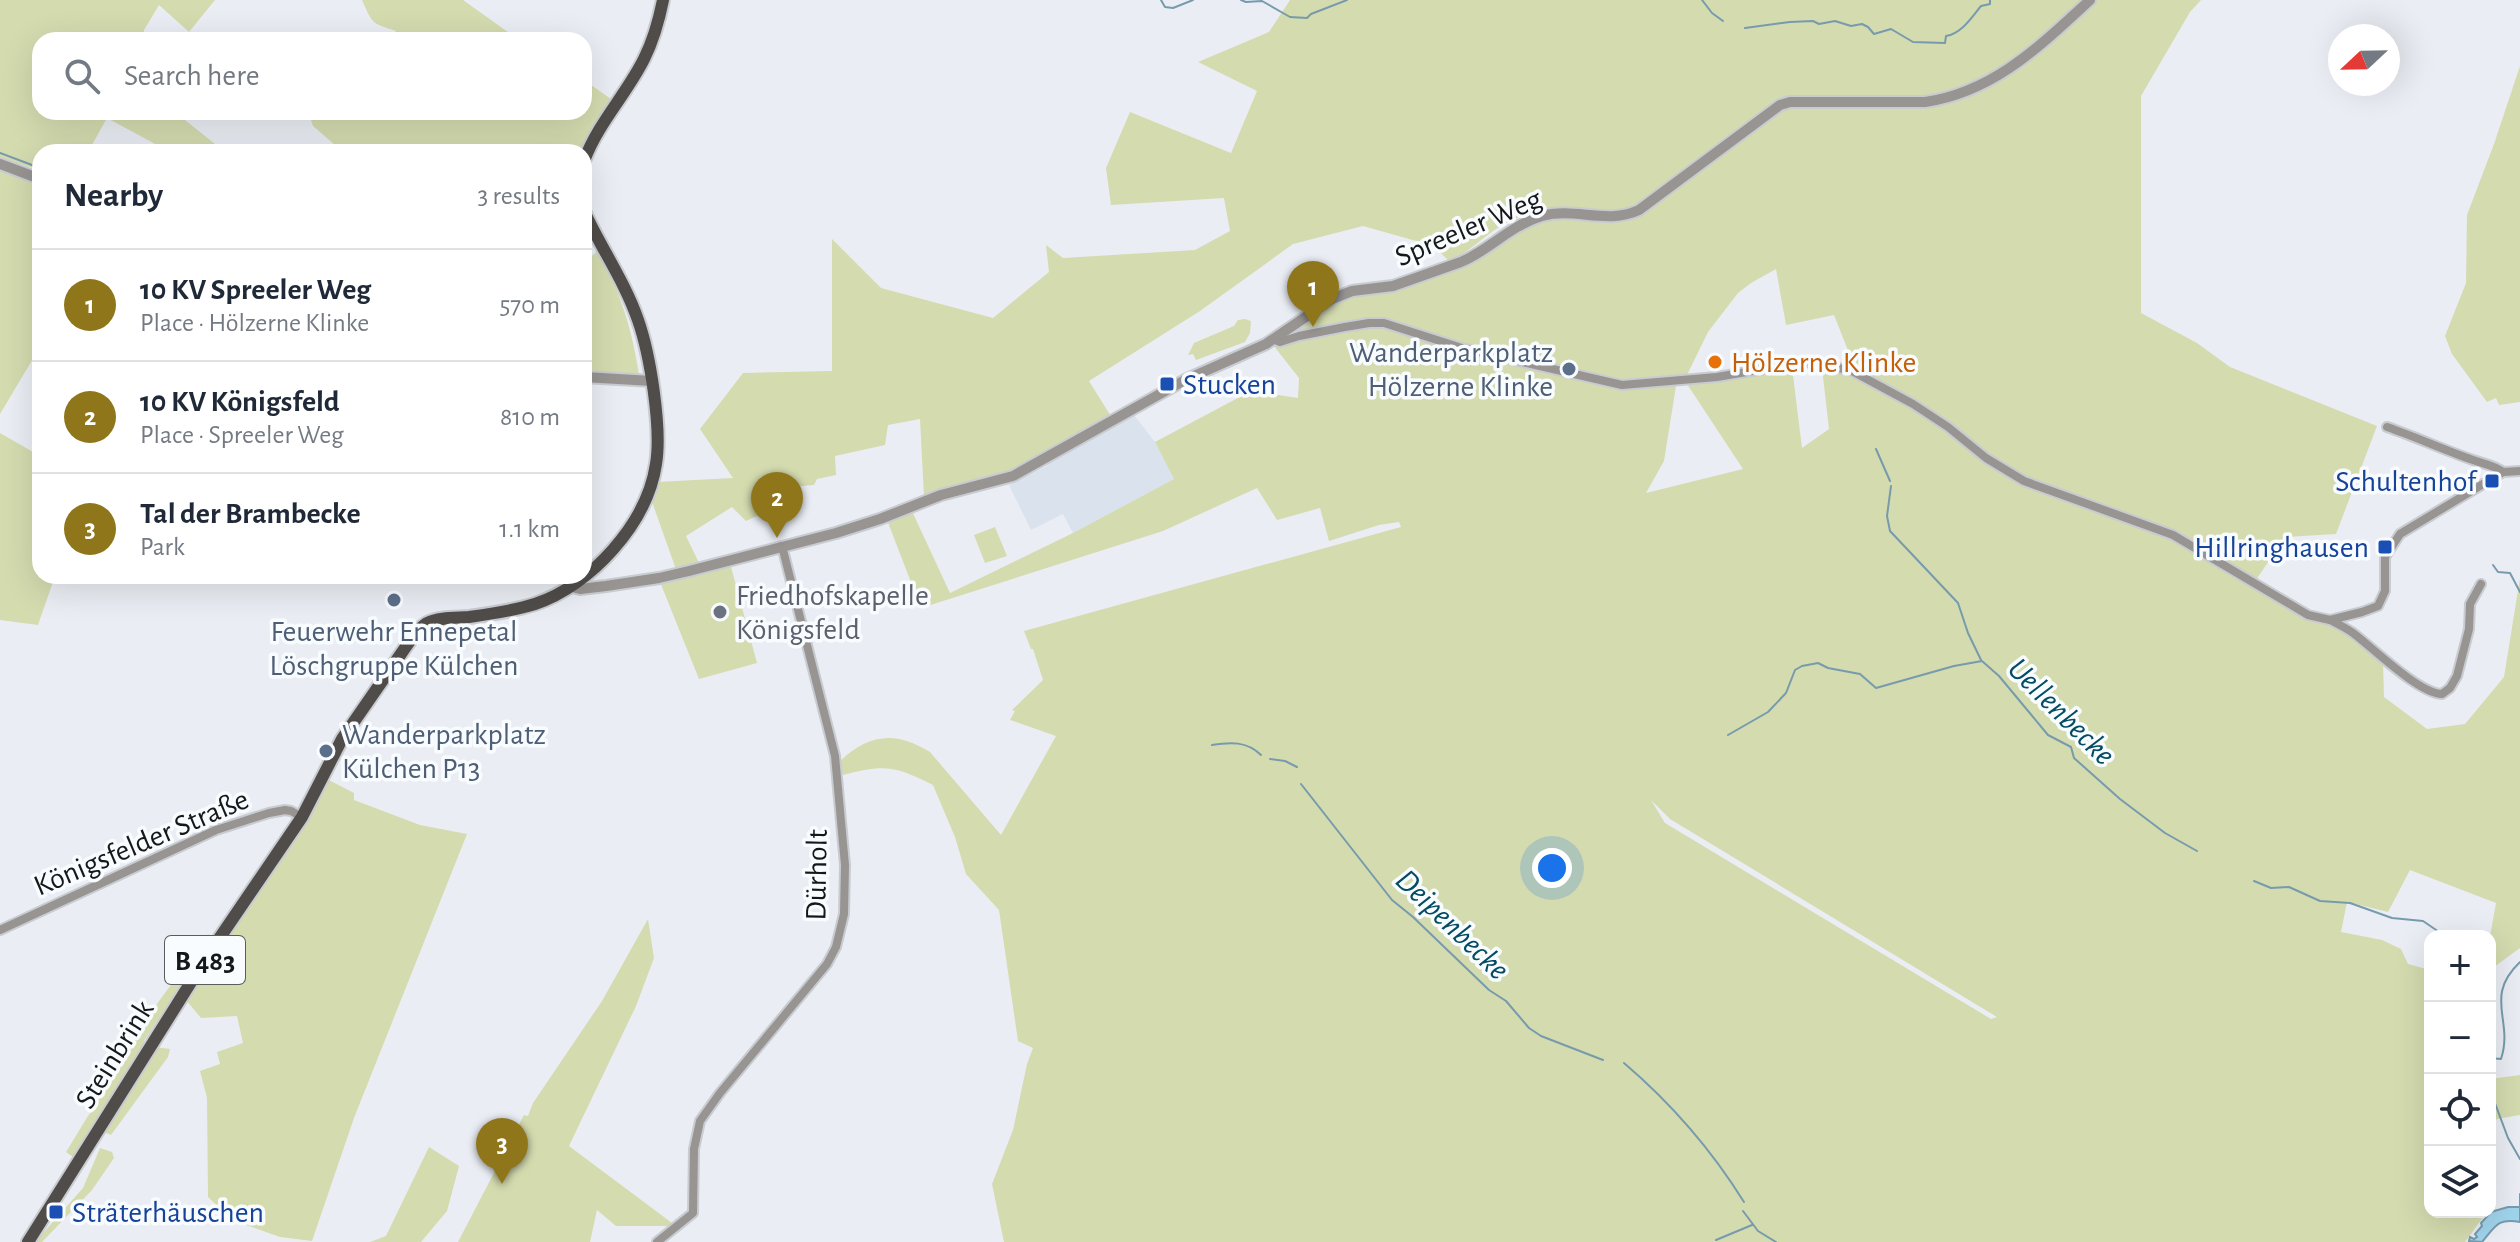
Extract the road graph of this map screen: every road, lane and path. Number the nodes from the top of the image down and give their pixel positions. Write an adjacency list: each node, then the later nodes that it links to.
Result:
1 (663, 0): 3 (main road)
2 (2090, 0): 7 (street, Spreeler Weg)
3 (591, 144)
4 (0, 164): 5 (street)
5 (32, 176)
6 (592, 227): 9 (main road)
7 (1273, 339): 13 (street, Spreeler Weg); 18 (street)
8 (592, 377): 9 (street)
9 (652, 381): 14 (main road)
10 (2387, 427): 12 (street)
11 (2519, 471): 12 (street)
12 (2503, 472): 18 (street)
13 (782, 546): 17 (street, Spreeler Weg); 22 (street, Dürholt)
14 (592, 569)
15 (575, 584): 17 (main road)
16 (2481, 584): 18 (street)
17 (572, 587): 19 (main road, B 483)
18 (2330, 620)
19 (302, 817): 20 (street, Königsfelder Straße); 21 (main road, Steinbrink / B 483)
20 (0, 930)
21 (28, 1242)
22 (657, 1242)

